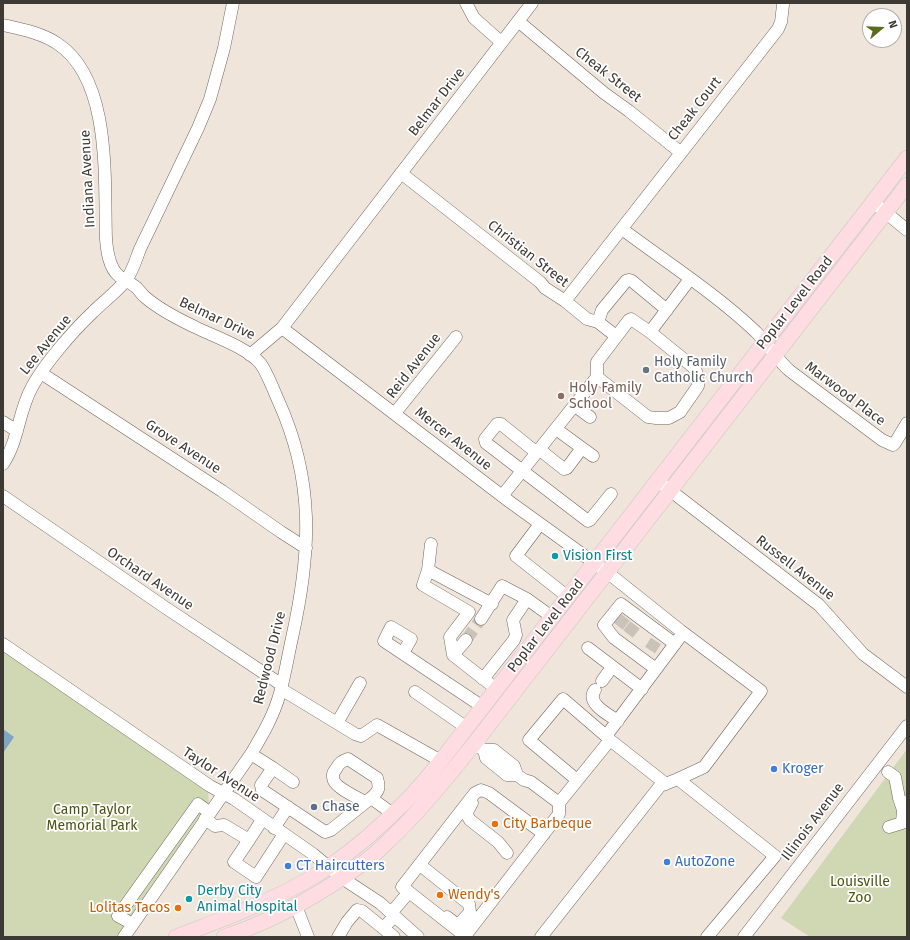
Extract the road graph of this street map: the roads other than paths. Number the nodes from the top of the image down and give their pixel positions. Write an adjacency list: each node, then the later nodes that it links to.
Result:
1 (233, 3): 17 (street)
2 (466, 3): 7 (street)
3 (532, 3): 5 (street, Belmar Drive)
4 (783, 5): 8 (street, Cheak Court)
5 (518, 21): 7 (street, Belmar Drive); 8 (street, Cheak Street)
6 (3, 24): 17 (street, Indiana Avenue)
7 (501, 42): 10 (street, Belmar Drive)
8 (680, 152): 14 (street, Cheak Court)
9 (907, 158): 12 (main road, Poplar Level Road)
10 (401, 173): 18 (street, Christian Street); 21 (street, Belmar Drive)
11 (907, 185): 13 (main road, Poplar Level Road)
12 (873, 202): 13 (street); 25 (main road, Poplar Level Road)
13 (886, 213): 15 (street); 27 (main road, Poplar Level Road)
14 (622, 229): 16 (street); 18 (street, Christian Street)
15 (907, 230)
16 (690, 279): 19 (street); 25 (street)
17 (126, 280): 26 (street, Belmar Drive); 28 (street, Lee Avenue)
18 (565, 301): 20 (street)
19 (667, 310): 20 (street); 22 (street)
20 (598, 322): 24 (street)
21 (282, 328): 26 (street, Belmar Drive); 31 (street, Mercer Avenue)
22 (650, 332): 24 (street); 29 (street)
23 (456, 336): 31 (street, Reid Avenue)
24 (616, 336): 29 (street)
25 (764, 343): 27 (street, Marwood Place); 42 (main road, Poplar Level Road)
26 (250, 355): 49 (street, Redwood Drive)
27 (774, 355): 34 (street, Marwood Place); 43 (main road, Poplar Level Road)
28 (41, 373): 36 (street, Lee Avenue); 49 (street, Grove Avenue)
29 (598, 378): 30 (street)
30 (575, 406): 32 (street); 35 (street)
31 (395, 413): 46 (street, Mercer Avenue)
32 (590, 417)
33 (3, 422): 36 (street)
34 (907, 423)
35 (556, 429): 37 (street); 38 (street)
36 (17, 431): 40 (street, Lee Avenue)
37 (582, 448): 38 (street); 39 (street)
38 (538, 451): 41 (street); 41 (street)
39 (593, 456)
40 (3, 464)
41 (522, 471): 44 (street); 46 (street)
42 (658, 481): 43 (street, Russell Avenue); 50 (main road, Poplar Level Road)
43 (670, 491): 52 (main road, Poplar Level Road); 74 (street, Russell Avenue)
44 (610, 494)
45 (3, 496): 73 (street, Orchard Avenue)
46 (502, 496): 47 (street, Mercer Avenue)
47 (540, 524): 50 (street, Mercer Avenue); 54 (street)
48 (431, 544): 51 (street)
49 (306, 548): 73 (street, Redwood Drive)
50 (594, 563): 52 (street, Mercer Avenue); 54 (main road, Poplar Level Road)
51 (428, 570): 53 (street); 57 (street)
52 (607, 572): 61 (street, Mercer Avenue); 84 (main road, Poplar Level Road)
53 (480, 597): 56 (street); 57 (street)
54 (568, 597): 58 (main road, Poplar Level Road)
55 (527, 599): 56 (street); 58 (street); 71 (street)
56 (492, 604): 59 (street)
57 (469, 612): 68 (street)
58 (552, 617): 76 (main road, Poplar Level Road)
59 (481, 619)
60 (631, 630): 60 (street); 64 (street); 64 (street)
61 (683, 633): 65 (street); 90 (street, Mercer Avenue)
62 (466, 640): 68 (street)
63 (3, 644): 93 (street, Taylor Avenue)
64 (650, 644): 65 (street); 70 (street)
65 (675, 644): 70 (street)
66 (588, 648): 69 (street)
67 (403, 653): 78 (street)
68 (453, 655): 71 (street)
69 (612, 666): 75 (street); 79 (street)
70 (656, 669): 75 (street)
71 (483, 679): 76 (street)
72 (360, 683): 80 (street)
73 (282, 687): 80 (street, Orchard Avenue); 85 (street, Redwood Drive)
74 (907, 687)
75 (642, 689): 79 (street)
76 (497, 690): 78 (main road, Poplar Level Road)
77 (415, 692): 82 (street)
78 (483, 707): 82 (main road, Poplar Level Road)
79 (618, 721): 83 (street)
80 (337, 723): 86 (street, Orchard Avenue)
81 (907, 726): 127 (street, Illinois Avenue)
82 (464, 732): 84 (main road); 86 (main road, Poplar Level Road)
83 (608, 738): 89 (street); 89 (street); 90 (street)
84 (479, 747): 95 (street); 111 (main road, Poplar Level Road)
85 (251, 754): 87 (street); 93 (street, Redwood Drive)
86 (441, 760): 98 (main road, Poplar Level Road)
87 (273, 768): 91 (street); 96 (street)
88 (888, 772): 97 (street)
89 (577, 780): 95 (street)
90 (672, 781): 125 (street); 126 (street)
91 (293, 782)
92 (489, 793): 100 (street); 105 (street); 107 (street)
93 (223, 794): 99 (street, Redwood Drive); 101 (street, Taylor Avenue)
94 (907, 798): 97 (street)
95 (559, 803): 105 (street)
96 (288, 808): 98 (street); 104 (street)
97 (903, 810): 102 (street)
98 (393, 814): 110 (main road, Poplar Level Road)
99 (208, 816): 106 (street); 115 (street, Redwood Drive); 115 (street)
100 (458, 816): 107 (street); 109 (street)
101 (262, 820): 104 (street, Taylor Avenue); 106 (street)
102 (905, 823): 103 (street)
103 (889, 827)
104 (279, 831): 106 (street); 110 (street, Taylor Avenue)
105 (544, 834): 108 (street)
106 (249, 840)
107 (506, 853): 108 (street)
108 (521, 864): 112 (street)
109 (420, 865): 112 (street); 112 (street)
110 (329, 867): 111 (street, Taylor Avenue); 119 (main road, Poplar Level Road)
111 (342, 878): 113 (main road, Poplar Level Road); 114 (street, Taylor Avenue)
112 (408, 892): 114 (street)
113 (296, 906): 117 (main road, Poplar Level Road); 121 (street)
114 (393, 915): 116 (street); 124 (street, Taylor Avenue)
115 (132, 924): 118 (street, Redwood Drive)
116 (383, 928): 122 (street); 123 (street)
117 (252, 931): 120 (main road, Poplar Level Road)
118 (124, 937)
119 (176, 937)
120 (224, 937)
121 (308, 937)
122 (338, 937)
123 (394, 937)
124 (418, 937)
125 (541, 937)
126 (707, 937)
127 (744, 937)

